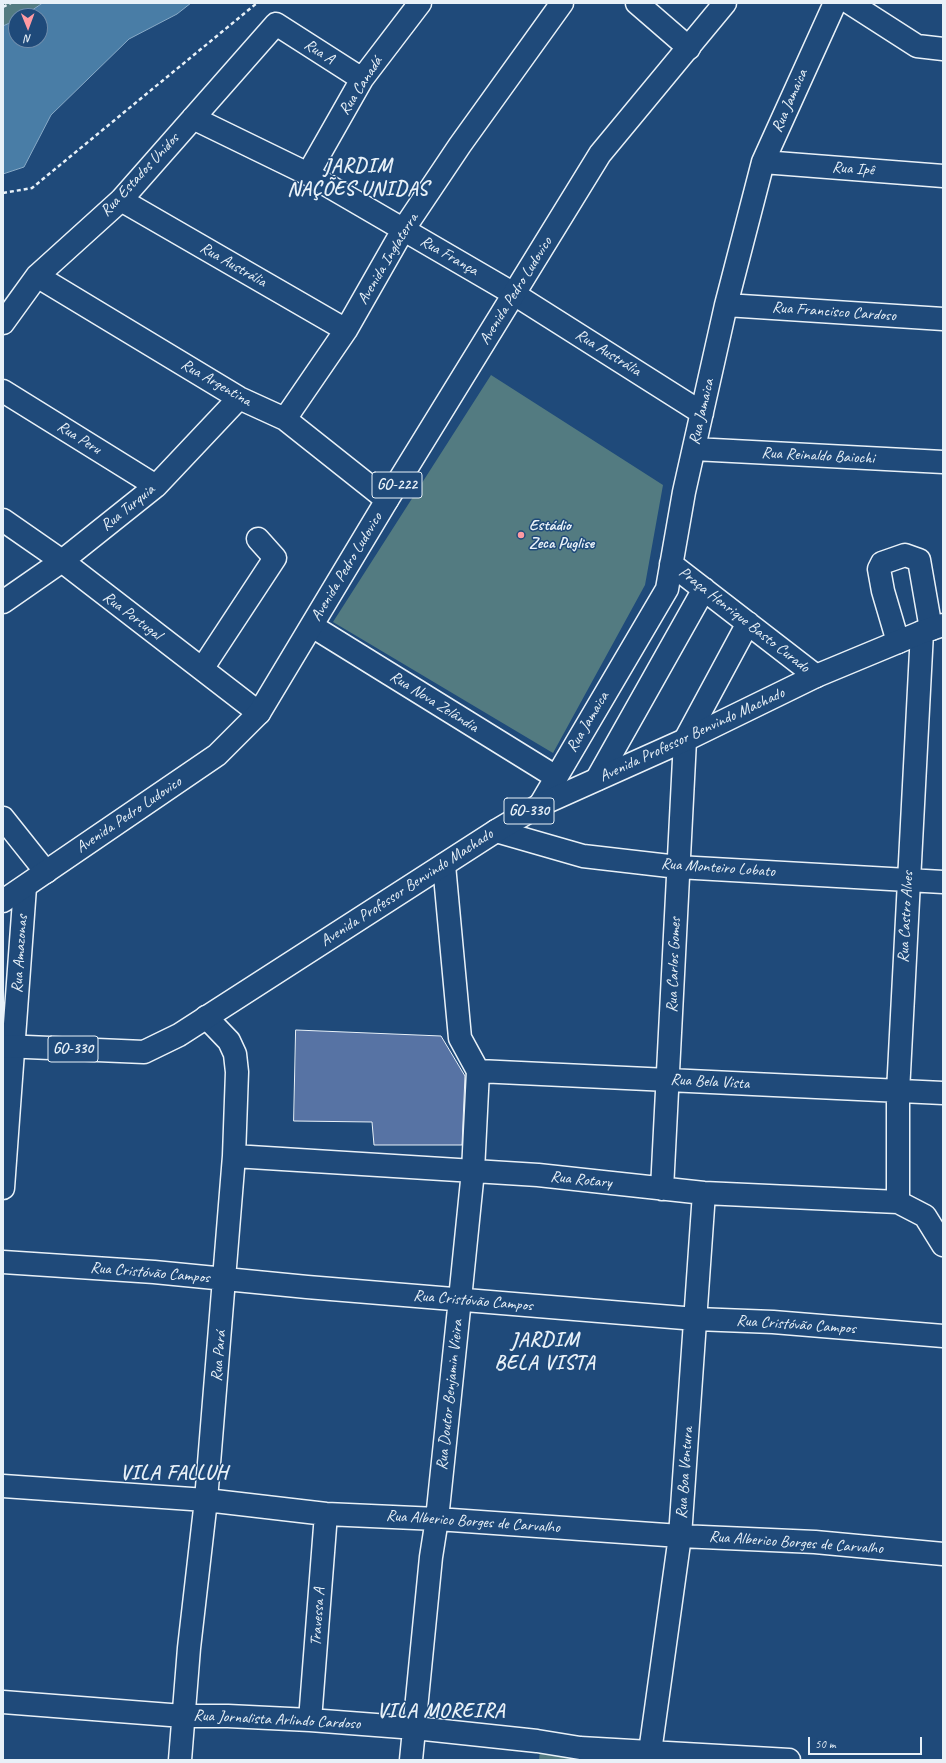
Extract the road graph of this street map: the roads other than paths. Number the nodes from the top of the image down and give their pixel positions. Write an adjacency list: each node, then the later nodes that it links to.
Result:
1 (420, 3): 10 (street, Rua Canadá)
2 (562, 3): 16 (street, Avenida Inglaterra)
3 (637, 3): 8 (street)
4 (725, 3): 8 (street, Avenida Pedro Ludovico / GO-222)
5 (835, 3): 12 (street, Rua Jamaica)
6 (850, 3): 9 (street)
7 (276, 24): 10 (street, Rua A); 11 (street, Rua Estados Unidos)
8 (689, 48): 18 (street, Avenida Pedro Ludovico / GO-222)
9 (943, 49)
10 (362, 79): 13 (street, Rua Canadá)
11 (192, 118): 13 (street, Rua França); 15 (street, Rua Estados Unidos)
12 (763, 162): 14 (street, Rua Ipê); 19 (street, Rua Jamaica)
13 (308, 174): 16 (street, Rua França)
14 (943, 176)
15 (121, 200): 17 (street, Rua Estados Unidos); 22 (street, Rua Austrália)
16 (403, 230): 18 (street, Rua França); 22 (street, Avenida Inglaterra)
17 (37, 276): 21 (street, Rua Estados Unidos); 24 (street, Rua Argentina)
18 (514, 294): 25 (street, Rua Austrália); 30 (street, Avenida Pedro Ludovico / GO-222)
19 (726, 305): 20 (street, Rua Francisco Cardoso); 25 (street, Rua Jamaica)
20 (943, 319)
21 (3, 323)
22 (346, 330): 26 (street, Avenida Inglaterra)
23 (3, 391): 29 (street, Rua Peru)
24 (240, 398): 26 (street, Rua Argentina); 29 (street, Rua Turquia)
25 (702, 413): 27 (street, Rua Jamaica)
26 (285, 418): 30 (street, Rua Argentina)
27 (694, 449): 28 (street, Rua Reinaldo Baiochi); 34 (street, Rua Jamaica)
28 (943, 462)
29 (156, 486): 33 (street, Rua Turquia)
30 (388, 500): 38 (street, Avenida Pedro Ludovico / GO-222)
31 (3, 520): 33 (street, Rua Portugal)
32 (258, 539): 41 (street)
33 (62, 561): 36 (street, Rua Turquia); 41 (street, Rua Portugal)
34 (672, 564): 35 (street, Praça Henrique Basto Curado); 45 (street, Rua Jamaica)
35 (704, 589): 37 (street, Praça Henrique Basto Curado); 46 (street)
36 (3, 602)
37 (748, 623): 42 (street, Praça Henrique Basto Curado); 44 (street)
38 (312, 626): 43 (street, Avenida Pedro Ludovico / GO-222); 45 (street, Rua Nova Zelândia)
39 (932, 629): 40 (street, Avenida Professor Benvindo Machado / GO-330); 40 (street, Rua Castro Alves); 53 (street, Rua Castro Alves)
40 (898, 642): 42 (street, Avenida Professor Benvindo Machado / GO-330)
41 (202, 669): 43 (street, Rua Portugal)
42 (816, 676): 44 (street, Avenida Professor Benvindo Machado / GO-330)
43 (259, 713): 52 (street, Avenida Pedro Ludovico / GO-222)
44 (685, 740): 46 (street, Avenida Professor Benvindo Machado / GO-330); 51 (street, Rua Carlos Gomes)
45 (556, 777): 47 (street, Rua Jamaica)
46 (598, 779): 47 (street, Avenida Professor Benvindo Machado / GO-330)
47 (540, 805): 49 (street, Avenida Professor Benvindo Machado / GO-330)
48 (3, 818): 52 (street)
49 (496, 831): 50 (street, Avenida Professor Benvindo Machado / GO-330); 51 (street, Rua Monteiro Lobato)
50 (444, 865): 57 (street, Avenida Professor Benvindo Machado / GO-330); 59 (street)
51 (678, 867): 53 (street, Rua Monteiro Lobato); 60 (street, Rua Carlos Gomes)
52 (46, 872): 55 (street, Avenida Pedro Ludovico / GO-222)
53 (908, 880): 54 (street, Rua Monteiro Lobato); 61 (street, Rua Castro Alves)
54 (943, 882)
55 (25, 887): 56 (street, Avenida Pedro Ludovico / GO-222); 58 (street, Rua Amazonas)
56 (3, 901)
57 (206, 1018): 58 (street, Avenida Professor Benvindo Machado / GO-330); 63 (street, Rua Pará)
58 (8, 1046): 65 (street, Rua Amazonas)
59 (478, 1071): 60 (street, Rua Bela Vista); 64 (street, Rua Doutor Benjamin Vieira)
60 (669, 1079): 61 (street, Rua Bela Vista); 66 (street, Rua Carlos Gomes)
61 (898, 1092): 62 (street, Rua Bela Vista); 68 (street, Rua Castro Alves)
62 (943, 1093)
63 (234, 1156): 64 (street, Rua Rotary); 71 (street, Rua Pará)
64 (472, 1171): 66 (street, Rua Rotary); 72 (street, Rua Doutor Benjamin Vieira)
65 (3, 1188)
66 (662, 1189): 67 (street, Rua Rotary)
67 (704, 1193): 68 (street, Rua Rotary); 73 (street, Rua Boa Ventura)
68 (898, 1202): 69 (street, Rua Rotary)
69 (943, 1245)
70 (3, 1262): 71 (street, Rua Cristóvão Campos)
71 (225, 1280): 72 (street, Rua Cristóvão Campos); 76 (street, Rua Pará)
72 (460, 1299): 73 (street, Rua Cristóvão Campos); 78 (street, Rua Doutor Benjamin Vieira)
73 (696, 1319): 74 (street, Rua Cristóvão Campos); 79 (street, Rua Boa Ventura)
74 (943, 1336)
75 (3, 1486): 76 (street, Rua Alberico Borges de Carvalho)
76 (206, 1500): 77 (street, Rua Alberico Borges de Carvalho); 82 (street, Rua Pará)
77 (326, 1514): 78 (street, Rua Alberico Borges de Carvalho); 83 (street, Travessa A)
78 (437, 1519): 79 (street, Rua Alberico Borges de Carvalho); 84 (street, Rua Doutor Benjamin Vieira)
79 (680, 1536): 80 (street, Rua Alberico Borges de Carvalho); 85 (street, Rua Boa Ventura)
80 (943, 1554)
81 (3, 1702): 82 (street, Rua Jornalista Arlindo Cardoso)
82 (184, 1710): 83 (street, Rua Jornalista Arlindo Cardoso); 86 (street, Rua Pará)
83 (310, 1720): 84 (street, Rua Jornalista Arlindo Cardoso)
84 (415, 1728): 85 (street, Rua Jornalista Arlindo Cardoso); 87 (street, Rua Doutor Benjamin Vieira)
85 (650, 1752): 88 (street, Rua Jornalista Arlindo Cardoso)
86 (180, 1760)
87 (411, 1760)
88 (789, 1760)

